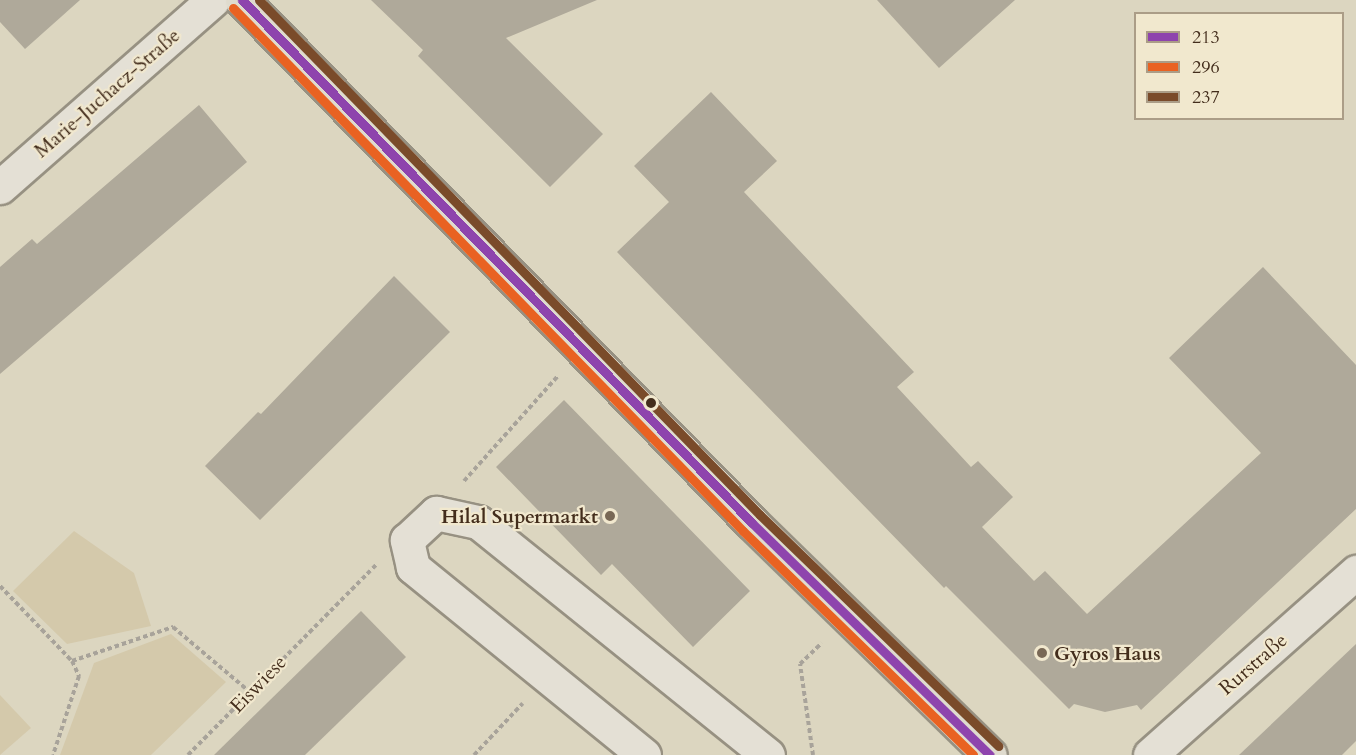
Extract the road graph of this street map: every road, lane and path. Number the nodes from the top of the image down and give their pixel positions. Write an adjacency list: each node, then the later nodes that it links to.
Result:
1 (213, 0): 3 (street, Marie-Juchacz-Straße)
2 (242, 0): 4 (main road)
3 (0, 186)
4 (582, 348): 5 (path); 9 (main road)
5 (436, 513): 6 (street); 17 (street)
6 (407, 540): 11 (street); 12 (path, Eiswiese)
7 (1356, 572): 20 (street, Rurstraße)
8 (0, 586): 10 (path)
9 (849, 617): 18 (path); 19 (main road)
10 (72, 661): 12 (path); 13 (path)
11 (546, 678): 15 (path); 16 (street)
12 (250, 692): 14 (path, Eiswiese)
13 (53, 755)
14 (188, 755)
15 (474, 755)
16 (645, 755)
17 (768, 755)
18 (813, 755)
19 (990, 755)
20 (1150, 755)

